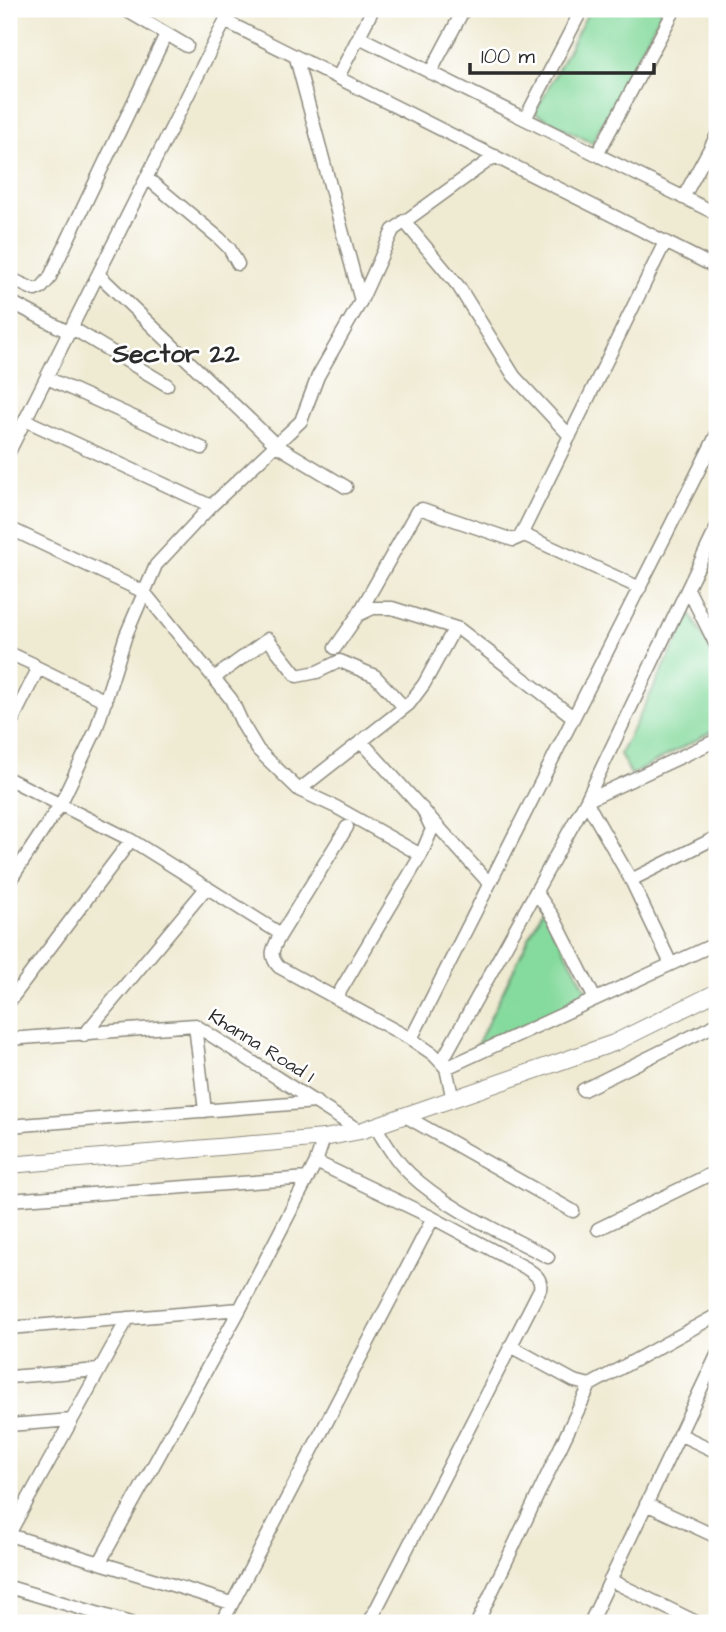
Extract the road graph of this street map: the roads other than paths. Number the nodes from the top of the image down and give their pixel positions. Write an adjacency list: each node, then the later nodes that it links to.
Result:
1 (124, 9): 7 (street)
2 (373, 9): 8 (street)
3 (464, 9): 11 (street)
4 (582, 9): 13 (street)
5 (675, 9): 15 (street)
6 (228, 15): 10 (street); 17 (street)
7 (166, 34): 9 (street); 25 (street)
8 (359, 37): 11 (street); 12 (street)
9 (187, 46)
10 (296, 58): 12 (street); 27 (street)
11 (430, 72): 13 (street)
12 (338, 77): 16 (street)
13 (525, 119): 15 (street)
14 (717, 135): 18 (street)
15 (597, 155): 18 (street)
16 (495, 156): 20 (street); 21 (street)
17 (147, 178): 22 (street); 24 (street)
18 (683, 198): 19 (street)
19 (717, 214)
20 (404, 221): 27 (street); 33 (street)
21 (665, 242): 23 (street); 33 (street)
22 (238, 264)
23 (717, 268)
24 (99, 275): 28 (street); 34 (street)
25 (9, 278)
26 (9, 301): 28 (street)
27 (361, 301): 34 (street)
28 (71, 331): 29 (street); 30 (street)
29 (47, 378): 31 (street); 35 (street)
30 (167, 385)
31 (25, 420): 36 (street); 39 (street)
32 (717, 434): 37 (street)
33 (570, 436): 42 (street)
34 (276, 445): 38 (street); 39 (street)
35 (202, 448)
36 (9, 452)
37 (713, 453): 43 (street)
38 (346, 487)
39 (211, 506): 45 (street)
40 (717, 527): 44 (street)
41 (9, 528): 45 (street)
42 (522, 534): 43 (street); 46 (street)
43 (640, 588): 55 (street)
44 (688, 589): 48 (street); 61 (street)
45 (144, 592): 52 (street); 53 (street)
46 (359, 615): 47 (street); 49 (street)
47 (454, 629): 54 (street); 55 (street)
48 (717, 647)
49 (335, 648)
50 (9, 653): 51 (street)
51 (36, 667): 53 (street); 56 (street)
52 (214, 678): 54 (street); 60 (street)
53 (106, 701): 62 (street)
54 (404, 707): 58 (street)
55 (573, 717): 70 (street)
56 (9, 727)
57 (717, 740): 61 (street)
58 (361, 741): 60 (street); 63 (street)
59 (9, 779): 62 (street)
60 (299, 790): 67 (street)
61 (586, 801): 68 (street); 72 (street)
62 (60, 805): 66 (street); 69 (street)
63 (422, 808): 67 (street); 70 (street)
64 (347, 827): 73 (street)
65 (717, 837): 68 (street)
66 (131, 840): 71 (street); 79 (street)
67 (421, 855): 77 (street)
68 (631, 880): 75 (street)
69 (9, 882)
70 (489, 883): 84 (street)
71 (207, 887): 73 (street); 82 (street)
72 (536, 892): 78 (street); 85 (street)
73 (281, 934): 77 (street)
74 (717, 943): 75 (street)
75 (671, 964): 78 (street)
76 (717, 992): 87 (street)
77 (336, 998): 84 (street)
78 (595, 999): 85 (street)
79 (9, 1002)
80 (717, 1024): 86 (street)
81 (195, 1025): 82 (street, Khanna Road 1); 88 (street, Khanna Road 1); 89 (street)
82 (84, 1035): 83 (street, Khanna Road 1)
83 (9, 1039)
84 (411, 1039): 85 (street)
85 (444, 1065): 87 (street)
86 (583, 1090)
87 (453, 1100): 90 (street)
88 (316, 1102): 89 (street); 92 (street, Khanna Road 1)
89 (205, 1111): 91 (street)
90 (405, 1116): 92 (street); 99 (street)
91 (9, 1126)
92 (367, 1129): 93 (street); 102 (street)
93 (324, 1138): 94 (street); 95 (street)
94 (316, 1162): 97 (street); 100 (street)
95 (9, 1165)
96 (717, 1171): 101 (street)
97 (308, 1178): 98 (street); 103 (street)
98 (9, 1200)
99 (573, 1211)
100 (433, 1218): 107 (street); 122 (street)
101 (598, 1229)
102 (548, 1257)
103 (240, 1309): 105 (street); 119 (street)
104 (717, 1315): 111 (street)
105 (128, 1318): 106 (street); 109 (street)
106 (9, 1328)
107 (510, 1346): 111 (street); 125 (street)
108 (717, 1355): 114 (street)
109 (99, 1370): 110 (street); 112 (street)
110 (9, 1377)
111 (590, 1385): 126 (street)
112 (72, 1420): 113 (street); 117 (street)
113 (9, 1425)
114 (680, 1434): 115 (street); 116 (street)
115 (717, 1451)
116 (646, 1504): 118 (street); 120 (street)
117 (9, 1535): 119 (street)
118 (717, 1537)
119 (100, 1562): 122 (street)
120 (610, 1580): 127 (street); 128 (street)
121 (9, 1587): 123 (street)
122 (231, 1603): 124 (street)
123 (130, 1623)
124 (222, 1623)
125 (369, 1623)
126 (477, 1623)
127 (590, 1623)
128 (698, 1623)

